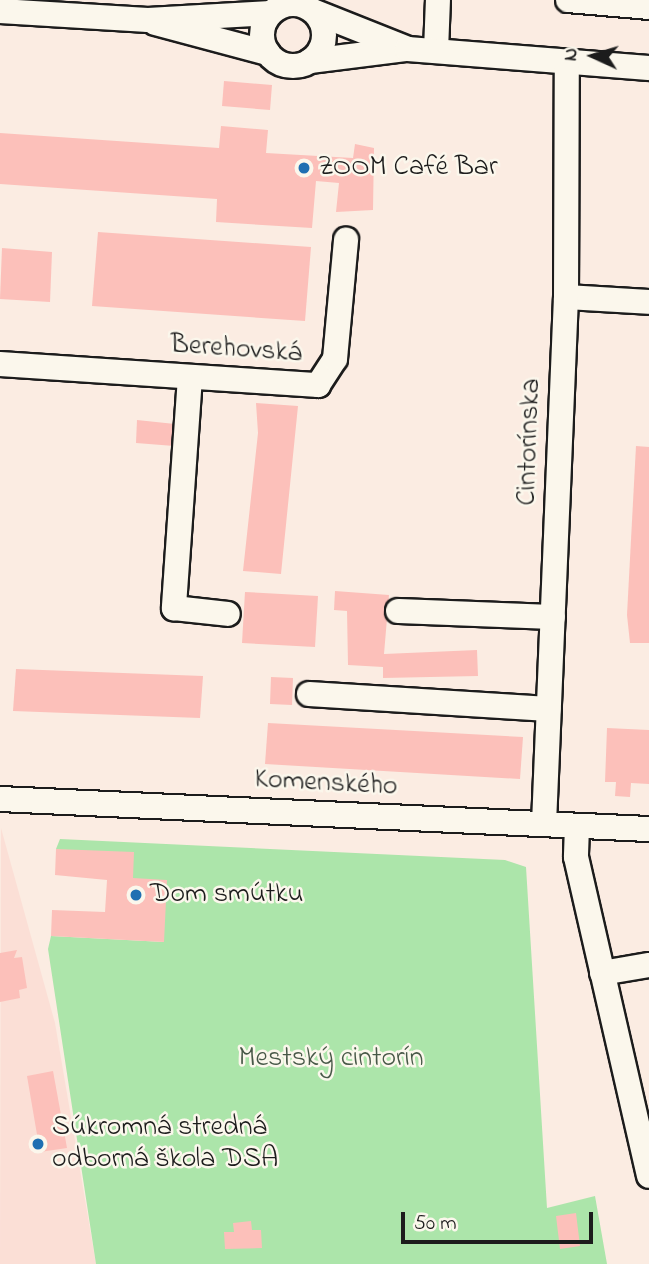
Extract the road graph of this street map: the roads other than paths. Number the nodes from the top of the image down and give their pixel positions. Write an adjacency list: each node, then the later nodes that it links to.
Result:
1 (438, 0): 9 (street)
2 (568, 0): 4 (street)
3 (284, 5): 6 (street); 7 (street); 10 (street)
4 (649, 8)
5 (0, 11): 7 (street)
6 (315, 12): 8 (street); 11 (street)
7 (148, 20): 10 (street)
8 (407, 49): 9 (street); 11 (street)
9 (436, 51): 12 (street)
10 (268, 53): 11 (street)
11 (310, 61)
12 (567, 62): 13 (street); 15 (street, Cintorínska)
13 (649, 68)
14 (346, 240): 18 (street, Berehovská)
15 (566, 297): 16 (street); 21 (street, Cintorínska)
16 (649, 302)
17 (0, 364): 18 (street, Berehovská)
18 (190, 377): 20 (street)
19 (398, 611): 21 (street)
20 (228, 614)
21 (553, 617): 23 (street, Cintorínska)
22 (309, 694): 23 (street)
23 (549, 709): 25 (street, Cintorínska)
24 (0, 799): 25 (street, Komenského)
25 (544, 824): 26 (street, Komenského)
26 (578, 826): 27 (street, Komenského); 29 (street)
27 (649, 829)
28 (649, 965): 29 (street)
29 (602, 973): 30 (street)
30 (649, 1176)

